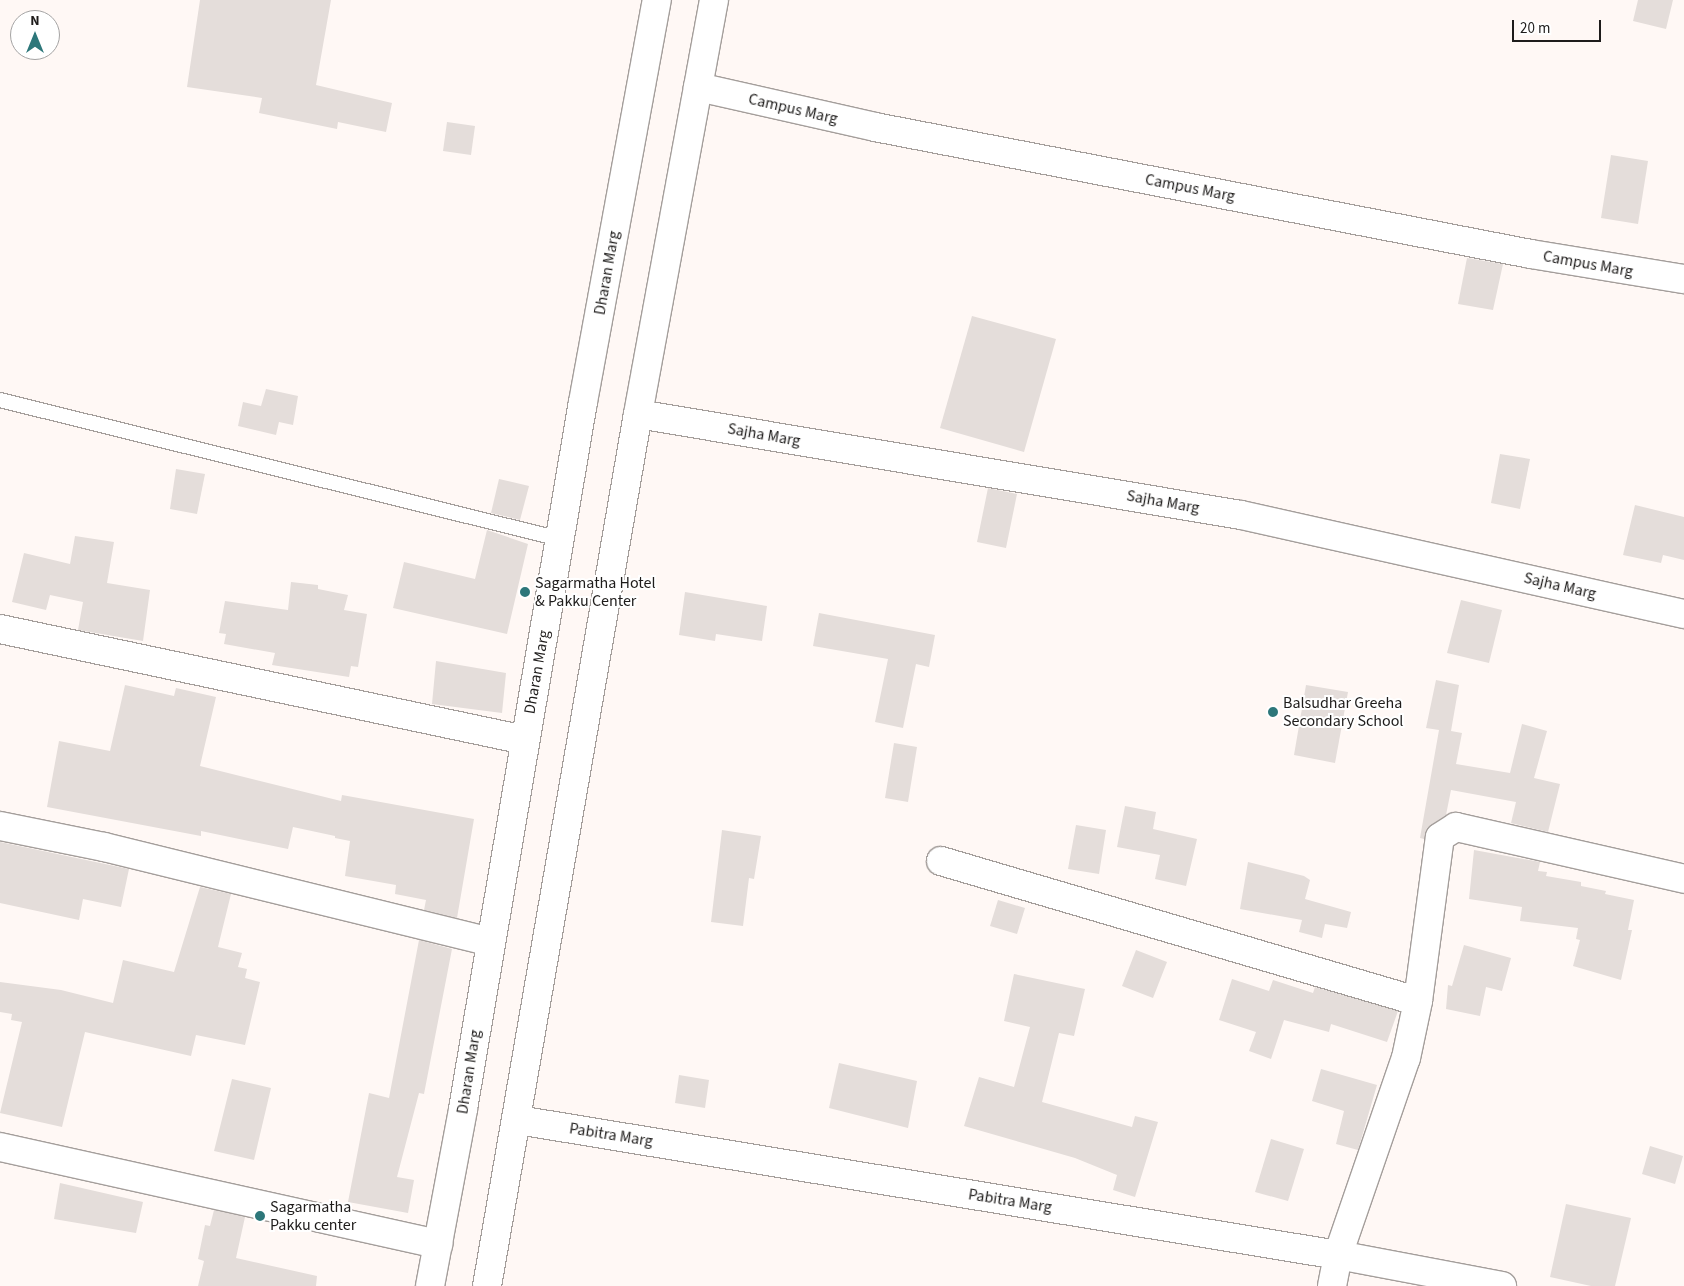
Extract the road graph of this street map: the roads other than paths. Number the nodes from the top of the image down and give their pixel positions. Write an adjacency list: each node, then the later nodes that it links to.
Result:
1 (657, 0): 7 (street, Dharan Marg)
2 (714, 0): 3 (street)
3 (698, 87): 4 (street, Campus Marg); 6 (street)
4 (1684, 279)
5 (0, 400): 7 (lane)
6 (638, 414): 8 (street, Sajha Marg); 16 (street)
7 (560, 540): 10 (street, Dharan Marg)
8 (1684, 614)
9 (0, 629): 10 (street)
10 (525, 740): 14 (street, Dharan Marg)
11 (0, 826): 14 (street)
12 (941, 861): 15 (street)
13 (1684, 879): 15 (street)
14 (490, 942): 18 (street, Dharan Marg)
15 (1418, 1001): 19 (street)
16 (518, 1120): 19 (street, Pabitra Marg); 21 (street)
17 (0, 1147): 18 (street)
18 (438, 1244): 20 (street, Dharan Marg)
19 (1338, 1255): 22 (street); 23 (street, Pabitra Marg)
20 (430, 1286)
21 (488, 1286)
22 (1332, 1286)
23 (1502, 1286)

